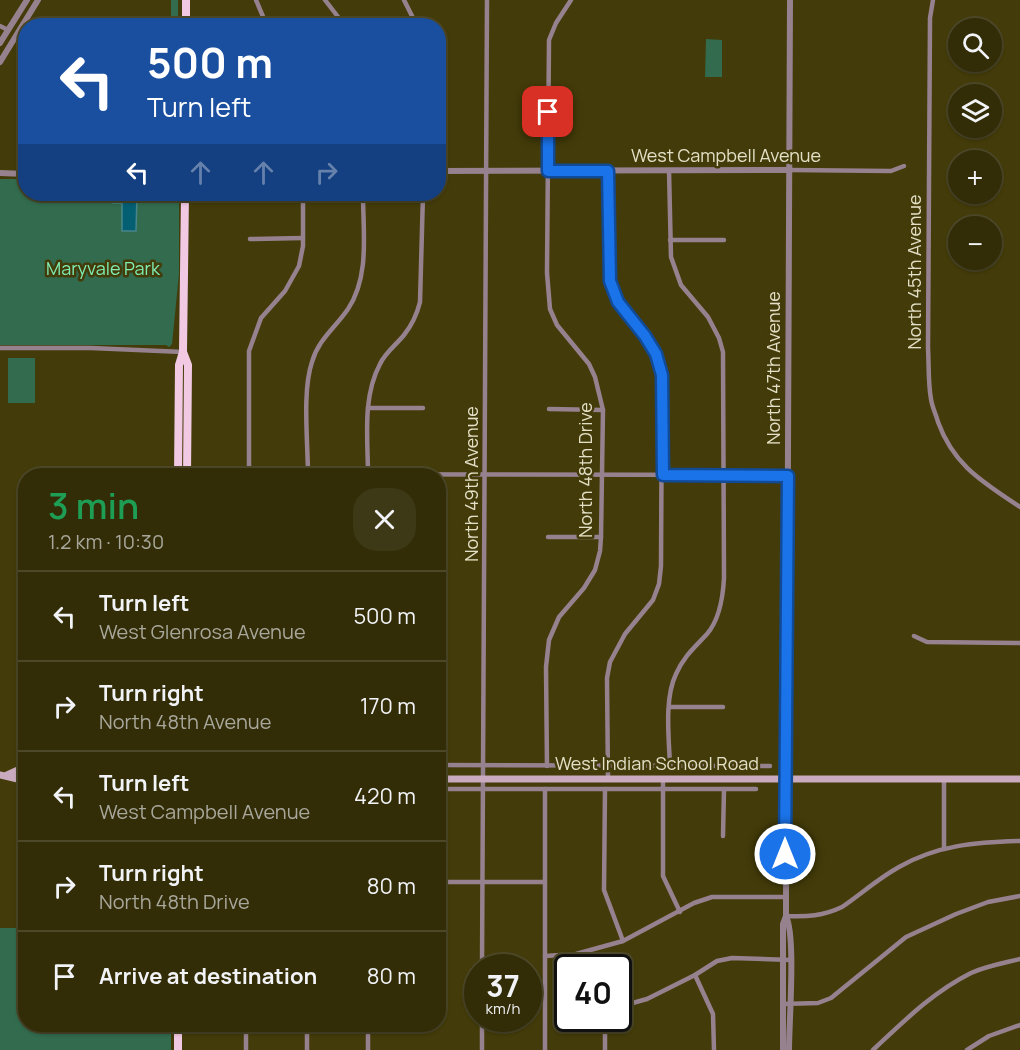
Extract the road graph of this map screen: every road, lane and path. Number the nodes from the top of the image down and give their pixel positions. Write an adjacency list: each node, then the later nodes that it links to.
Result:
1 (27, 0): 17 (street)
2 (38, 0): 11 (street)
3 (186, 0): 12 (main road)
4 (255, 0): 13 (street)
5 (325, 0): 14 (street)
6 (404, 0): 15 (street)
7 (487, 0): 25 (street, North 49th Avenue)
8 (571, 0): 26 (street, North 48th Drive)
9 (790, 0): 23 (street, North 47th Avenue)
10 (933, 0): 55 (street, North 45th Avenue)
11 (27, 18)
12 (186, 18)
13 (263, 18)
14 (339, 18)
15 (413, 18)
16 (0, 26): 17 (street)
17 (8, 30): 19 (street)
18 (18, 33): 20 (street)
19 (0, 43)
20 (0, 62)
21 (904, 166): 23 (street, West Campbell Avenue)
22 (669, 170): 23 (street, West Campbell Avenue); 27 (street, West Campbell Avenue); 36 (street)
23 (790, 170): 54 (street, North 47th Avenue)
24 (446, 171): 25 (street, West Campbell Avenue)
25 (485, 171): 26 (street, West Campbell Avenue); 50 (street, North 49th Avenue)
26 (548, 171): 27 (street, West Campbell Avenue); 43 (street, North 48th Drive)
27 (608, 171): 52 (street)
28 (0, 173): 29 (street)
29 (18, 174)
30 (185, 201): 39 (main road)
31 (303, 201): 34 (street)
32 (363, 201): 47 (street)
33 (423, 201): 40 (street)
34 (303, 238): 35 (street); 46 (street)
35 (250, 239)
36 (670, 240): 37 (street); 53 (street)
37 (724, 240)
38 (0, 348): 39 (street)
39 (183, 352): 44 (main road); 45 (main road)
40 (368, 408): 41 (street); 48 (street)
41 (423, 408)
42 (549, 409): 43 (street)
43 (603, 410): 51 (street, North 48th Drive)
44 (178, 468)
45 (187, 468)
46 (249, 468)
47 (308, 468)
48 (368, 468)
49 (446, 475): 50 (street)
50 (485, 475): 51 (street); 63 (street, North 49th Avenue)
51 (602, 475): 52 (street); 57 (street, North 48th Drive)
52 (663, 475): 53 (street); 65 (street)
53 (724, 475): 54 (street); 60 (street)
54 (788, 476): 74 (street, North 47th Avenue)
55 (1020, 507)
56 (548, 537): 57 (street)
57 (601, 537): 64 (street, North 48th Drive)
58 (914, 636): 59 (street)
59 (1020, 643)
60 (670, 707): 61 (street); 66 (street)
61 (723, 707)
62 (446, 765): 63 (street, West Indian School Road)
63 (484, 765): 64 (street, West Indian School Road); 71 (street, North 49th Avenue)
64 (547, 765): 65 (street, West Indian School Road)
65 (608, 766): 66 (street, West Indian School Road); 72 (street)
66 (670, 766): 67 (street, West Indian School Road)
67 (770, 766)
68 (18, 770): 69 (main road)
69 (3, 775): 77 (main road)
70 (446, 779): 71 (main road, West Indian School Road)
71 (484, 779): 72 (main road, West Indian School Road); 79 (street, North 49th Avenue)
72 (608, 779): 73 (main road, West Indian School Road)
73 (663, 779): 74 (main road, West Indian School Road); 82 (street)
74 (785, 779): 75 (main road, West Indian School Road); 92 (street, North 47th Avenue)
75 (944, 779): 76 (main road, West Indian School Road); 87 (street)
76 (1020, 779)
77 (18, 781)
78 (446, 789): 79 (street, West Indian School Road)
79 (483, 789): 80 (street, West Indian School Road); 90 (street, North 49th Avenue)
80 (545, 789): 81 (street, West Indian School Road); 89 (street)
81 (605, 789): 82 (street, West Indian School Road); 95 (street)
82 (663, 789): 83 (street, West Indian School Road); 93 (street)
83 (724, 789): 84 (street, West Indian School Road); 85 (street)
84 (756, 789)
85 (723, 836)
86 (1020, 841): 87 (street)
87 (944, 849): 94 (street)
88 (446, 882): 90 (street)
89 (545, 882): 90 (street); 97 (street)
90 (483, 883): 96 (street, North 49th Avenue)
91 (1020, 896): 103 (street)
92 (786, 897): 93 (street); 94 (street, North 47th Avenue)
93 (680, 912): 95 (street)
94 (786, 916): 99 (street, North 47th Avenue); 100 (street, North 47th Avenue)
95 (623, 941): 97 (street)
96 (482, 954)
97 (545, 956): 116 (street)
98 (1020, 959): 121 (street)
99 (783, 960): 100 (street); 101 (street); 103 (street, North 47th Avenue)
100 (791, 960): 103 (street, North 47th Avenue)
101 (695, 975): 102 (street); 118 (street)
102 (632, 1003)
103 (786, 1005): 119 (street, North 47th Avenue); 120 (street, North 47th Avenue)
104 (1020, 1025): 122 (street)
105 (178, 1032): 111 (main road)
106 (246, 1032): 112 (street)
107 (307, 1032): 113 (street)
108 (368, 1032): 114 (street)
109 (482, 1032): 115 (street)
110 (605, 1032): 117 (street)
111 (178, 1050)
112 (246, 1050)
113 (307, 1050)
114 (368, 1050)
115 (482, 1050)
116 (545, 1050)
117 (605, 1050)
118 (714, 1050)
119 (783, 1050)
120 (789, 1050)
121 (873, 1050)
122 (967, 1050)

